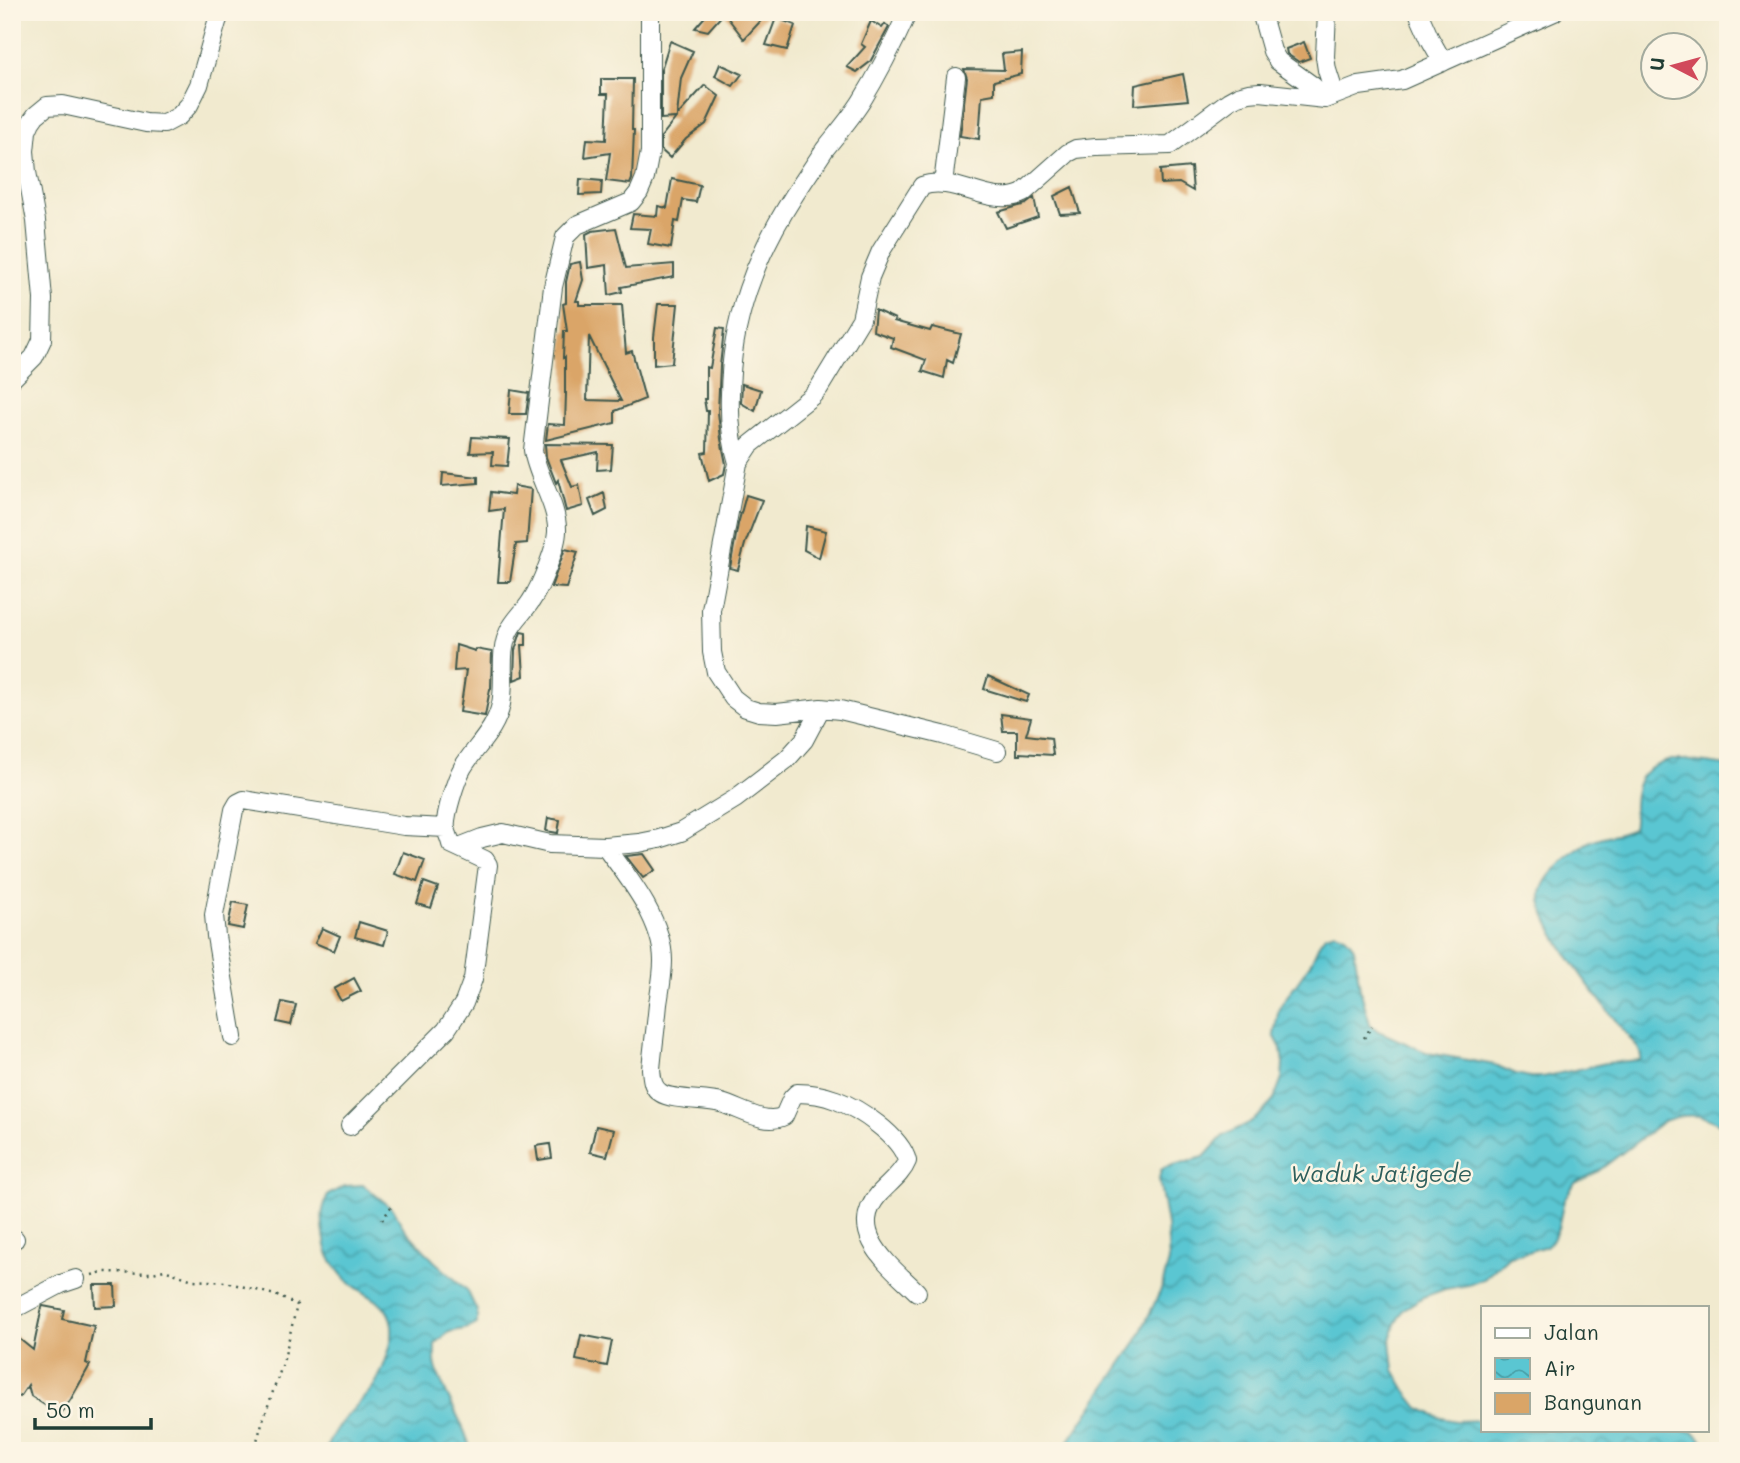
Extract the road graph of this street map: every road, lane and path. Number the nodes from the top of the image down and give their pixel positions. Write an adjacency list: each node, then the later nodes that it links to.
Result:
1 (221, 12): 12 (street)
2 (650, 12): 16 (street)
3 (908, 12): 13 (street)
4 (1261, 12): 10 (street)
5 (1327, 12): 10 (street)
6 (1418, 12): 8 (street)
7 (1554, 12): 8 (street)
8 (1443, 62): 10 (street)
9 (956, 77): 11 (street)
10 (1330, 97): 11 (street)
11 (943, 184): 13 (street)
12 (12, 379)
13 (738, 463): 14 (street)
14 (821, 708): 15 (street); 17 (street)
15 (997, 751)
16 (446, 828): 18 (street); 20 (street)
17 (605, 846): 18 (street); 26 (street)
18 (459, 847): 22 (street)
19 (1372, 1026): 21 (path)
20 (233, 1037)
21 (1364, 1038)
22 (350, 1126)
23 (391, 1207): 24 (path)
24 (382, 1220)
25 (76, 1279): 27 (street); 28 (path)
26 (917, 1292)
27 (12, 1310)
28 (254, 1451)

